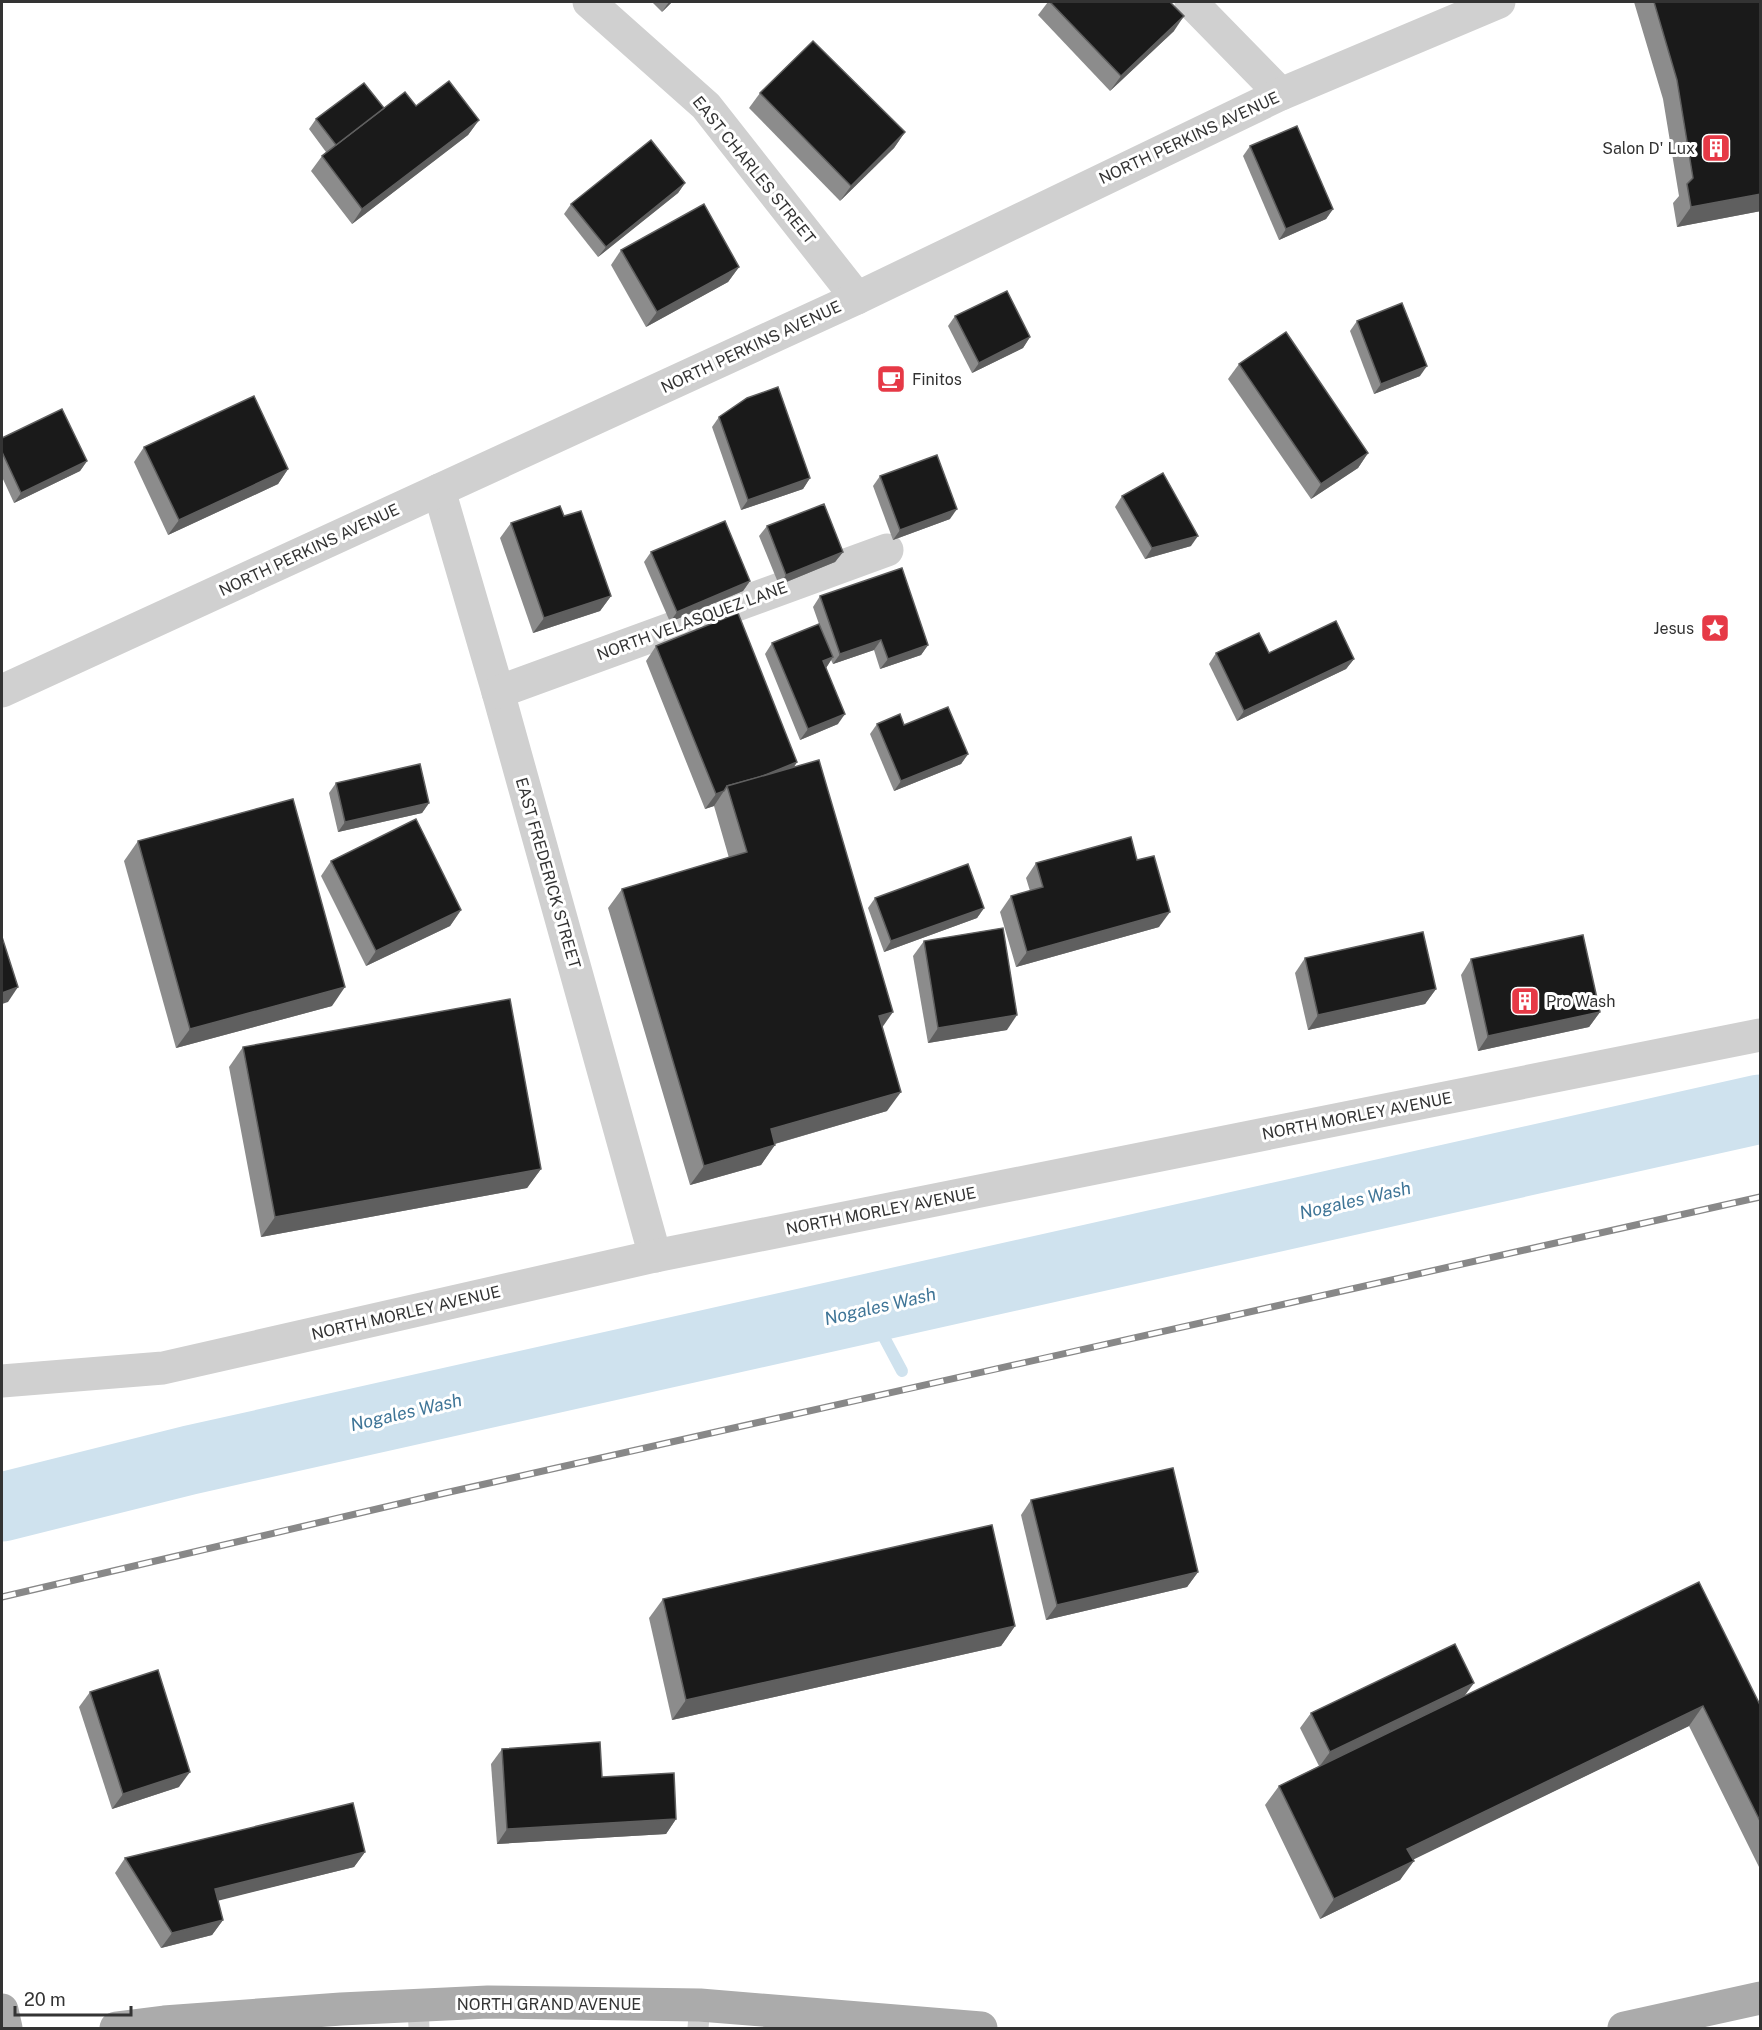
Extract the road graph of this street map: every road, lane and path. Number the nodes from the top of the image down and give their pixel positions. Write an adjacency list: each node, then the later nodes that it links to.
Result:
1 (589, 2): 5 (street, EAST CHARLES STREET)
2 (1191, 2): 4 (street)
3 (1499, 2): 4 (street, NORTH PERKINS AVENUE)
4 (1281, 94): 5 (street, NORTH PERKINS AVENUE)
5 (857, 298): 6 (street, NORTH PERKINS AVENUE)
6 (439, 490): 8 (street, NORTH PERKINS AVENUE); 9 (street, EAST FREDERICK STREET)
7 (887, 550): 9 (street, NORTH VELASQUEZ LANE)
8 (2, 691)
9 (498, 692): 11 (street, EAST FREDERICK STREET)
10 (1761, 1035): 11 (street, NORTH MORLEY AVENUE)
11 (654, 1256): 12 (street, NORTH MORLEY AVENUE)
12 (2, 1381)
13 (1761, 1998): 22 (main road)
14 (2, 2010): 19 (main road)
15 (418, 2017): 16 (main road, NORTH GRAND AVENUE); 17 (main road, NORTH GRAND AVENUE)
16 (699, 2017): 18 (main road, NORTH GRAND AVENUE)
17 (167, 2025): 20 (main road, NORTH GRAND AVENUE)
18 (896, 2025): 21 (main road, NORTH GRAND AVENUE)
19 (6, 2028)
20 (116, 2028)
21 (981, 2028)
22 (1624, 2028)

